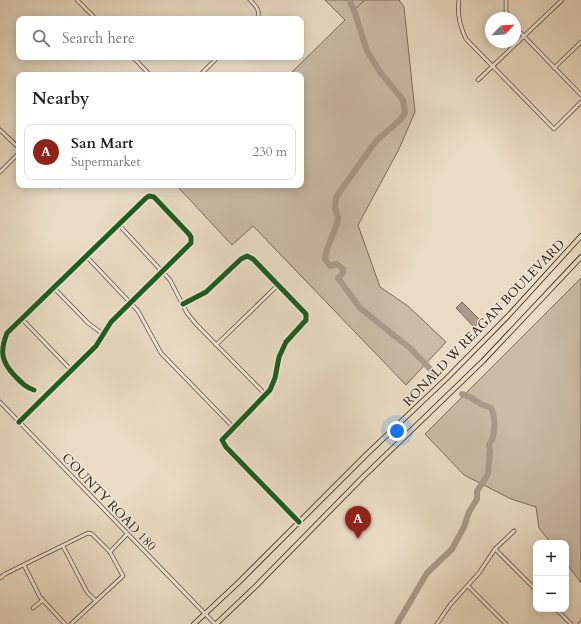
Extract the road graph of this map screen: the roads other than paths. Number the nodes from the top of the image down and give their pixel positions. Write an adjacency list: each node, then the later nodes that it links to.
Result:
1 (77, 0): 7 (street)
2 (250, 0): 8 (street)
3 (459, 0): 14 (street)
4 (506, 0): 6 (street)
5 (562, 0): 10 (street)
6 (506, 12)
7 (93, 16)
8 (258, 16)
9 (521, 34): 10 (street)
10 (524, 37): 14 (street); 15 (street)
11 (581, 42): 15 (street)
12 (135, 60): 16 (street)
13 (215, 60): 17 (street)
14 (492, 67): 18 (street); 20 (street)
15 (554, 68): 19 (street)
16 (147, 72)
17 (203, 72)
18 (478, 80)
19 (581, 95)
20 (581, 102)
21 (0, 130): 22 (street)
22 (16, 145)
23 (16, 156): 24 (street)
24 (0, 172)
25 (119, 225): 27 (street); 29 (street); 29 (street)
26 (581, 236): 43 (main road, RONALD W REAGAN BOULEVARD)
27 (87, 256): 31 (street); 32 (street)
28 (581, 257): 61 (main road, RONALD W REAGAN BOULEVARD)
29 (163, 272): 32 (street); 33 (street)
30 (278, 286): 33 (street); 36 (street); 39 (street)
31 (54, 288): 34 (street); 35 (street)
32 (131, 303): 35 (street); 42 (street)
33 (183, 304): 36 (street)
34 (22, 319): 37 (street); 38 (street)
35 (103, 334): 37 (street)
36 (216, 345): 39 (street)
37 (71, 370): 41 (street)
38 (34, 390)
39 (266, 395): 42 (street)
40 (0, 402): 41 (street, COUNTY ROAD 180)
41 (19, 422): 45 (street, COUNTY ROAD 180)
42 (234, 427): 43 (street)
43 (299, 522): 57 (main road, RONALD W REAGAN BOULEVARD)
44 (514, 531): 47 (street)
45 (127, 534): 48 (street); 57 (street, COUNTY ROAD 180)
46 (63, 546): 48 (street); 49 (street); 54 (street)
47 (495, 549): 51 (street); 52 (street)
48 (110, 552): 54 (street)
49 (24, 565): 50 (street); 53 (street)
50 (0, 578)
51 (468, 586): 62 (street); 63 (street)
52 (533, 587)
53 (43, 600): 55 (street); 58 (street)
54 (96, 601): 59 (street)
55 (34, 608)
56 (559, 612): 64 (street)
57 (205, 614): 60 (main road, RONALD W REAGAN BOULEVARD); 61 (street, COUNTY ROAD 180)
58 (65, 624)
59 (71, 624)
60 (194, 624)
61 (215, 624)
62 (438, 624)
63 (506, 624)
64 (571, 624)

